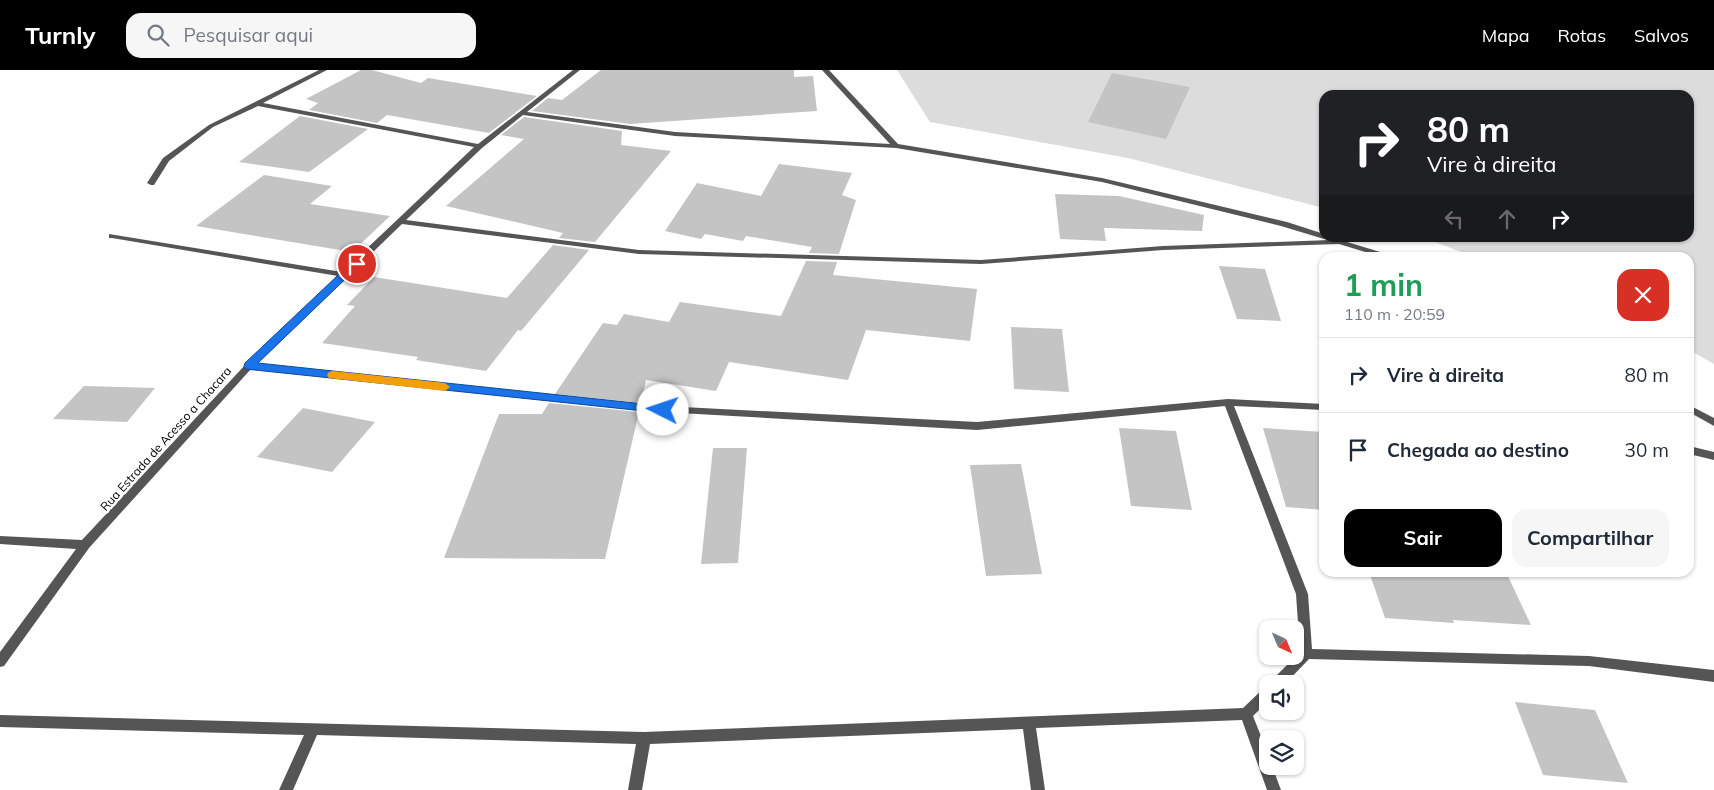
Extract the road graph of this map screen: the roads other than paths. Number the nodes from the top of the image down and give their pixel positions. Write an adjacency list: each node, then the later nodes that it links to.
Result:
1 (324, 70): 4 (street)
2 (577, 70): 5 (street, Rua Estrada de Acesso a Chacara)
3 (825, 70): 7 (street)
4 (255, 103): 6 (street); 8 (street)
5 (522, 113): 6 (street, Rua Estrada de Acesso a Chacara); 7 (street)
6 (479, 146): 9 (street, Rua Estrada de Acesso a Chacara)
7 (896, 146): 10 (street)
8 (151, 183)
9 (401, 222): 12 (street); 14 (street, Rua Estrada de Acesso a Chacara)
10 (1319, 235)
11 (112, 236): 14 (street)
12 (1338, 242): 13 (street)
13 (1374, 252)
14 (346, 275): 15 (street, Rua Estrada de Acesso a Chacara)
15 (249, 366): 16 (street); 23 (street, Rua Estrada de Acesso a Chacara)
16 (1228, 402): 17 (street); 24 (street)
17 (1319, 407)
18 (1694, 411): 19 (street)
19 (1714, 422)
20 (1694, 451): 21 (street)
21 (1714, 456)
22 (0, 540): 23 (street)
23 (86, 545): 25 (street, Rua Estrada de Acesso a Chacara)
24 (1306, 654): 26 (street); 27 (street)
25 (0, 662)
26 (1285, 675)
27 (1714, 676)
28 (1259, 701): 29 (street)
29 (1246, 714): 31 (street); 37 (street)
30 (0, 721): 32 (street)
31 (1029, 722): 33 (street); 36 (street)
32 (313, 730): 33 (street); 34 (street)
33 (644, 738): 35 (street)
34 (286, 790)
35 (635, 790)
36 (1038, 790)
37 (1274, 790)

